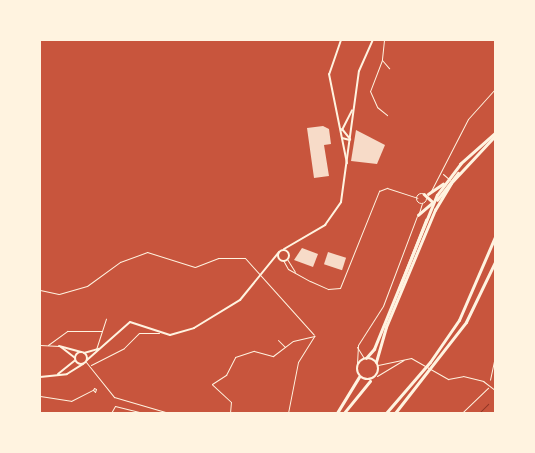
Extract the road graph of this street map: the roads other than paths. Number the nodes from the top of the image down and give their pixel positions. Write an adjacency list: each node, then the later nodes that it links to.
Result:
1 (341, 40): 9 (street)
2 (373, 40): 7 (street)
3 (384, 40): 4 (street)
4 (382, 60): 5 (street); 8 (street)
5 (389, 68)
6 (495, 89): 16 (street)
7 (353, 106): 10 (street); 13 (street)
8 (387, 115)
9 (339, 125): 10 (street); 12 (street)
10 (342, 130): 13 (street)
11 (495, 134): 15 (main road); 17 (main road)
12 (342, 138): 13 (street); 14 (street)
13 (350, 140): 14 (street)
14 (348, 165): 25 (street)
15 (461, 171): 17 (main road); 37 (main road)
16 (443, 174): 17 (street); 19 (street)
17 (450, 179): 18 (main road); 22 (main road)
18 (446, 182): 19 (main road); 22 (main road)
19 (426, 194): 20 (street); 21 (street); 22 (main road)
20 (416, 198): 21 (street); 34 (street)
21 (422, 203): 23 (street)
22 (433, 203): 23 (main road); 37 (main road); 51 (main road)
23 (418, 215): 46 (street)
24 (495, 237): 74 (highway)
25 (294, 243): 26 (street); 28 (street)
26 (284, 249): 27 (street); 28 (street)
27 (278, 252): 29 (street); 31 (street)
28 (288, 252): 30 (street)
29 (279, 257): 31 (street); 32 (street)
30 (287, 259): 32 (street); 34 (street)
31 (272, 260): 35 (street)
32 (283, 260): 34 (street)
33 (495, 262): 75 (highway)
34 (295, 273)
35 (261, 274): 36 (street); 40 (street); 41 (street)
36 (40, 290)
37 (391, 314): 57 (main road)
38 (106, 319): 39 (street)
39 (102, 331): 44 (street); 49 (street)
40 (160, 332): 47 (street); 58 (street)
41 (314, 335): 48 (street); 71 (street)
42 (278, 340): 48 (street)
43 (40, 345): 44 (street)
44 (48, 345): 45 (street)
45 (58, 346): 50 (street); 53 (street)
46 (357, 346): 51 (street); 56 (street)
47 (100, 348): 49 (street); 54 (street)
48 (285, 348): 70 (street)
49 (96, 350): 50 (street)
50 (82, 353): 53 (street); 54 (street)
51 (365, 358): 56 (main road); 57 (main road)
52 (408, 358): 57 (street); 60 (street); 64 (street)
53 (75, 359): 55 (street); 59 (street)
54 (87, 361): 55 (street); 58 (street)
55 (83, 364): 59 (street)
56 (358, 364): 62 (main road)
57 (377, 364): 60 (main road)
58 (90, 365): 69 (street)
59 (57, 375): 61 (street)
60 (377, 376): 63 (main road)
61 (40, 377)
62 (359, 377): 63 (main road); 72 (main road)
63 (370, 380): 73 (main road)
64 (494, 389)
65 (93, 390): 66 (street)
66 (40, 396)
67 (111, 413): 68 (street)
68 (143, 413)
69 (169, 413)
70 (230, 413)
71 (288, 413)
72 (337, 413)
73 (344, 413)
74 (386, 413)
75 (395, 413)

